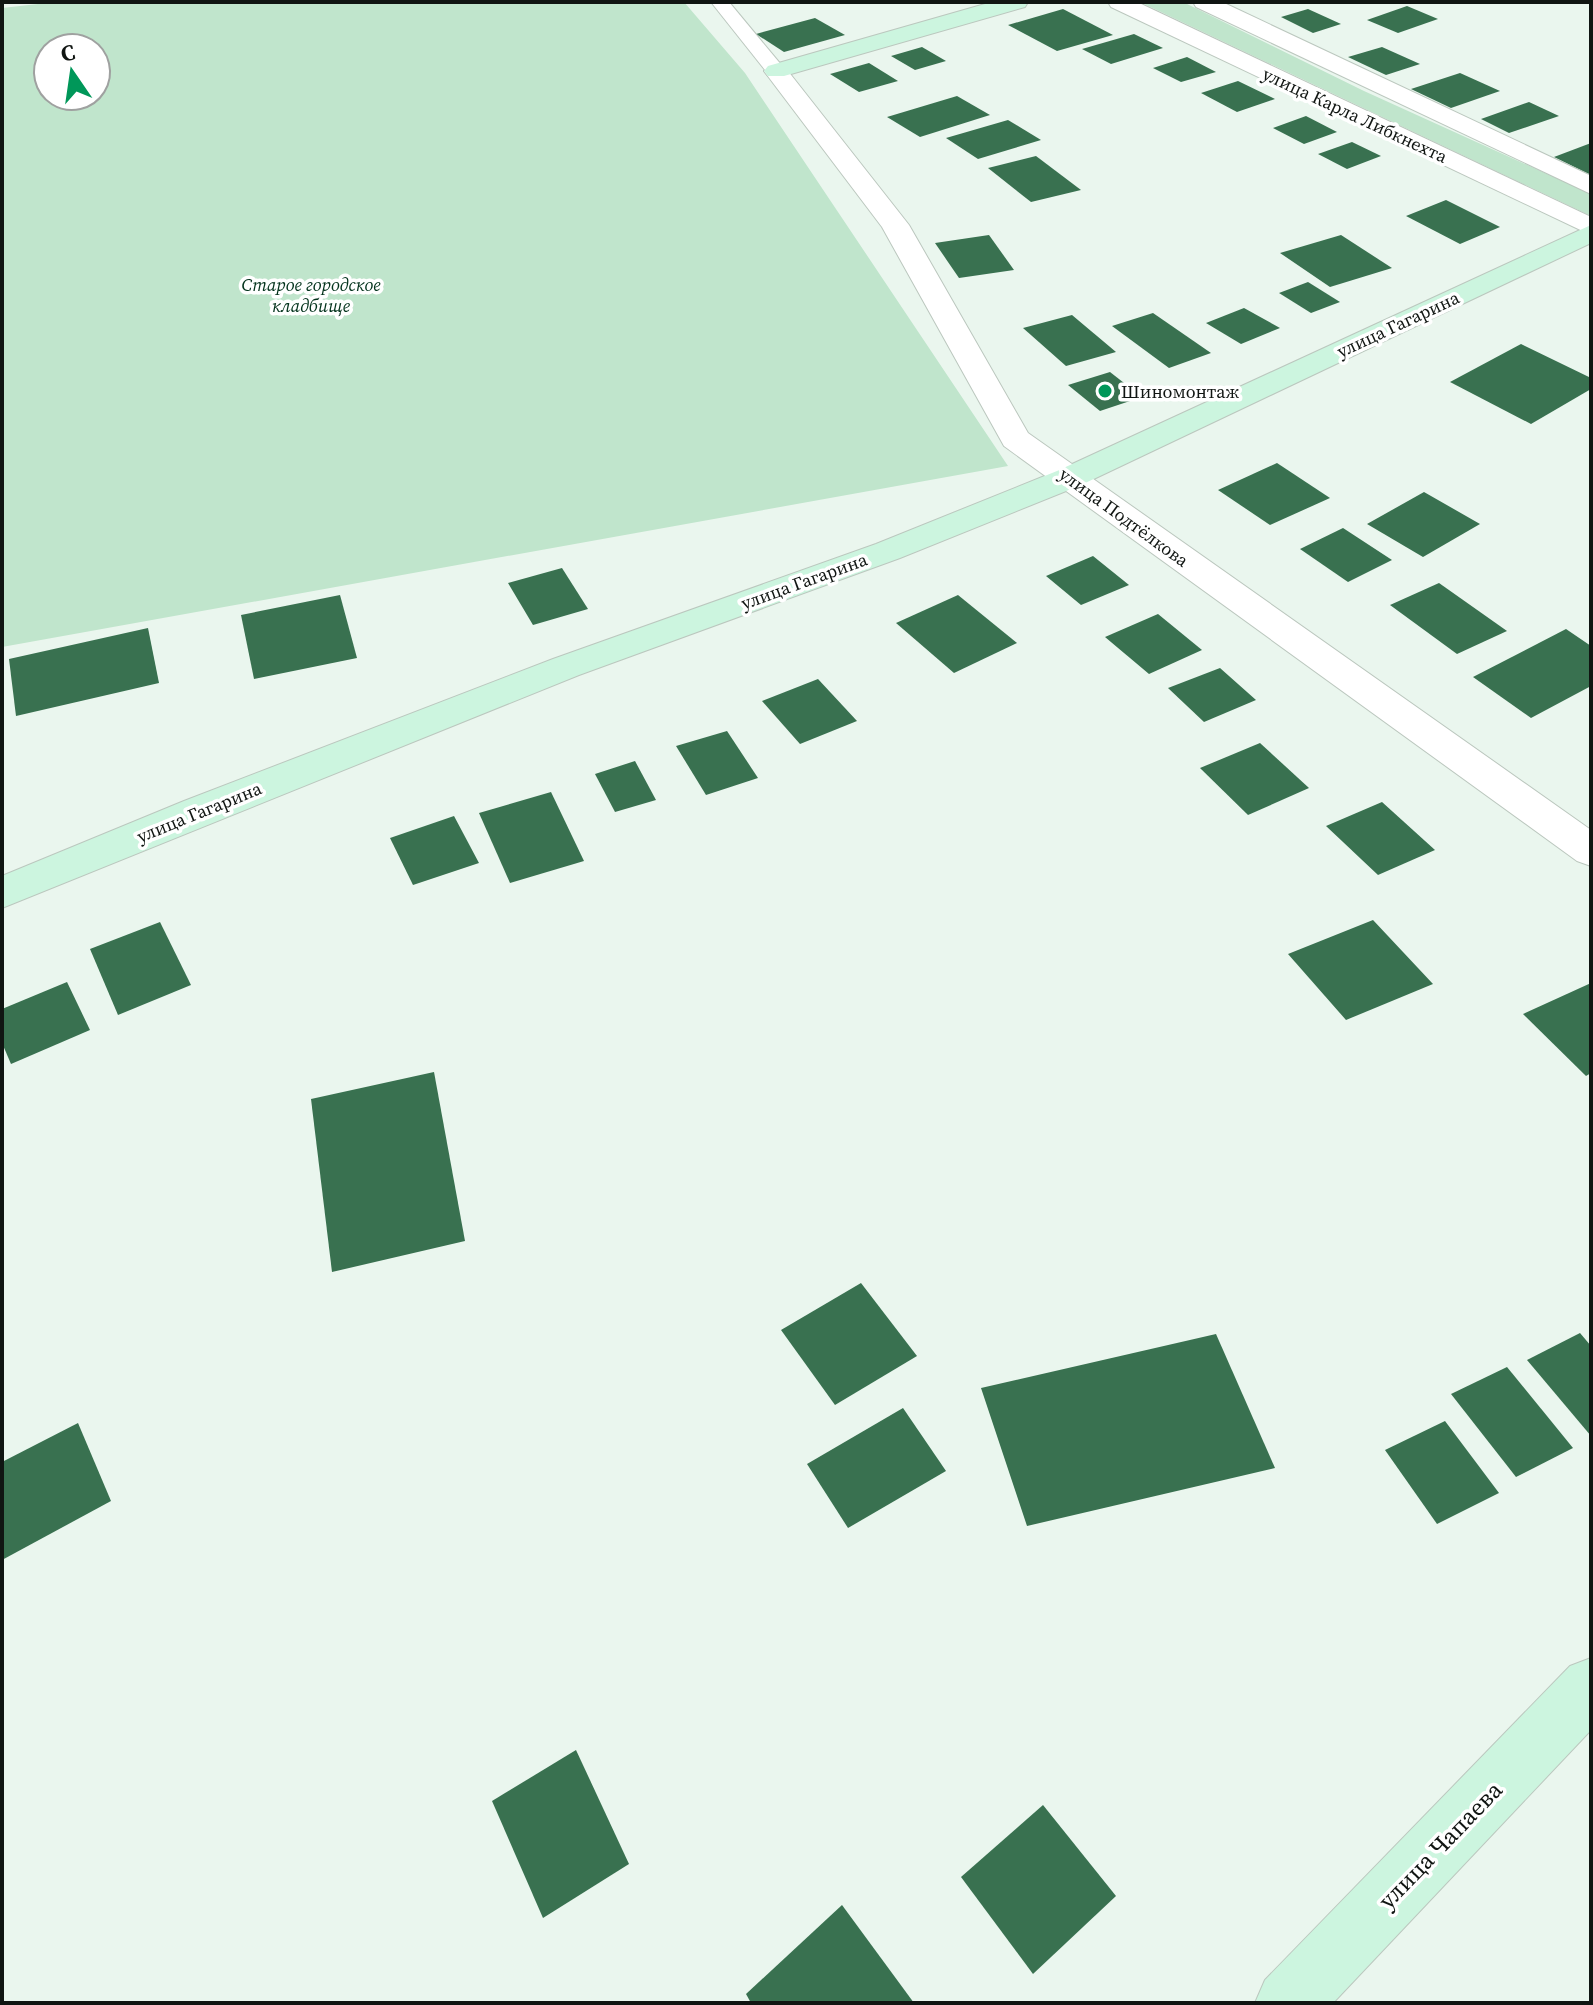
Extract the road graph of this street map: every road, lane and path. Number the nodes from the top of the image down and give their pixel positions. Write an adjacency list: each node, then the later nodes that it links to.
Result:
1 (720, 2): 6 (lane)
2 (1017, 2): 6 (street)
3 (1119, 2): 9 (street, улица Карла Либкнехта)
4 (1163, 2): 8 (street, улица Карла Либкнехта)
5 (1204, 2): 7 (street, улица Карла Либкнехта)
6 (776, 71): 11 (street, улица Подтёлкова)
7 (1591, 186)
8 (1591, 206)
9 (1591, 227)
10 (1591, 233): 11 (street, улица Гагарина)
11 (1069, 478): 12 (street, улица Подтёлкова); 13 (street, улица Гагарина)
12 (1591, 851)
13 (2, 893)
14 (1591, 1687): 15 (street, улица Чапаева)
15 (1288, 2003)

